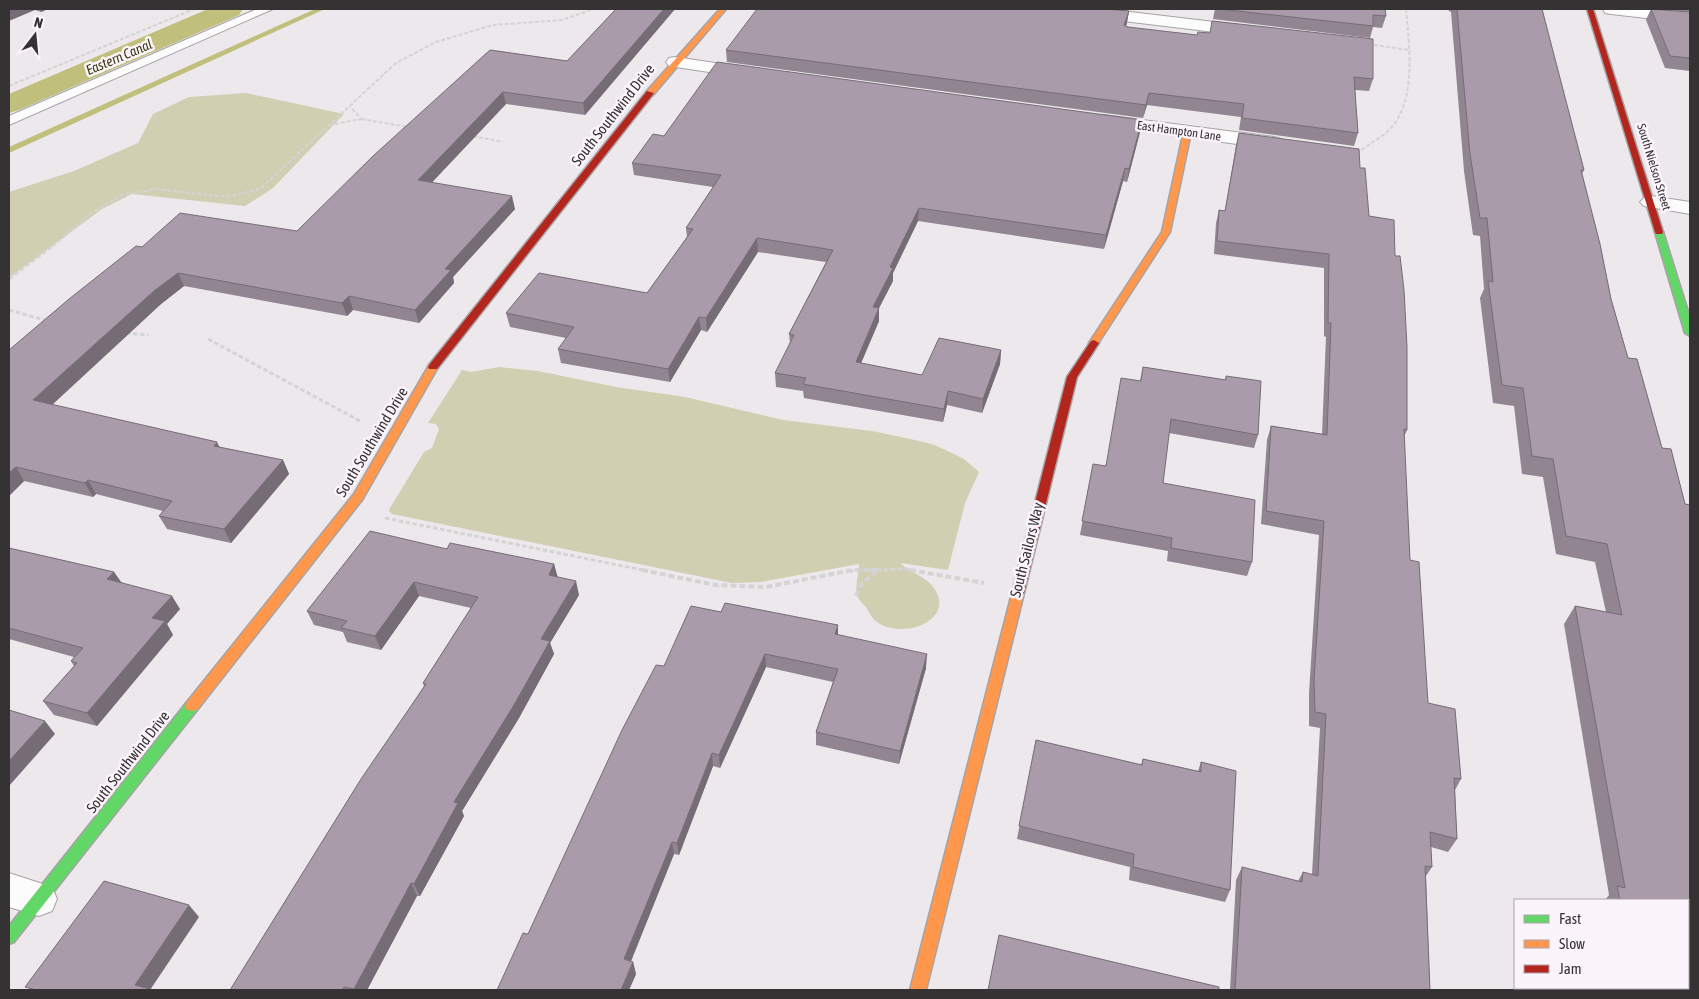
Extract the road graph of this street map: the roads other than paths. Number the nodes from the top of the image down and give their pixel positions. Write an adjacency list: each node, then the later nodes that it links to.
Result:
1 (267, 9): 12 (lane)
2 (723, 9): 9 (street, South Southwind Drive)
3 (1065, 9): 6 (street)
4 (1590, 9): 15 (street, South Nielson Street)
5 (1611, 9): 7 (street)
6 (1172, 16): 8 (street)
7 (1690, 18)
8 (1268, 33)
9 (674, 62): 10 (street); 18 (street, South Southwind Drive)
10 (763, 74)
11 (1088, 119): 13 (street, East Hampton Lane)
12 (9, 121)
13 (1187, 132): 14 (street, East Hampton Lane); 20 (street, South Sailors Way)
14 (1291, 146)
15 (1651, 202): 16 (street); 17 (street, South Nielson Street)
16 (1690, 208)
17 (1690, 334)
18 (24, 894): 19 (street, South Southwind Drive)
19 (9, 938)
20 (918, 990)

